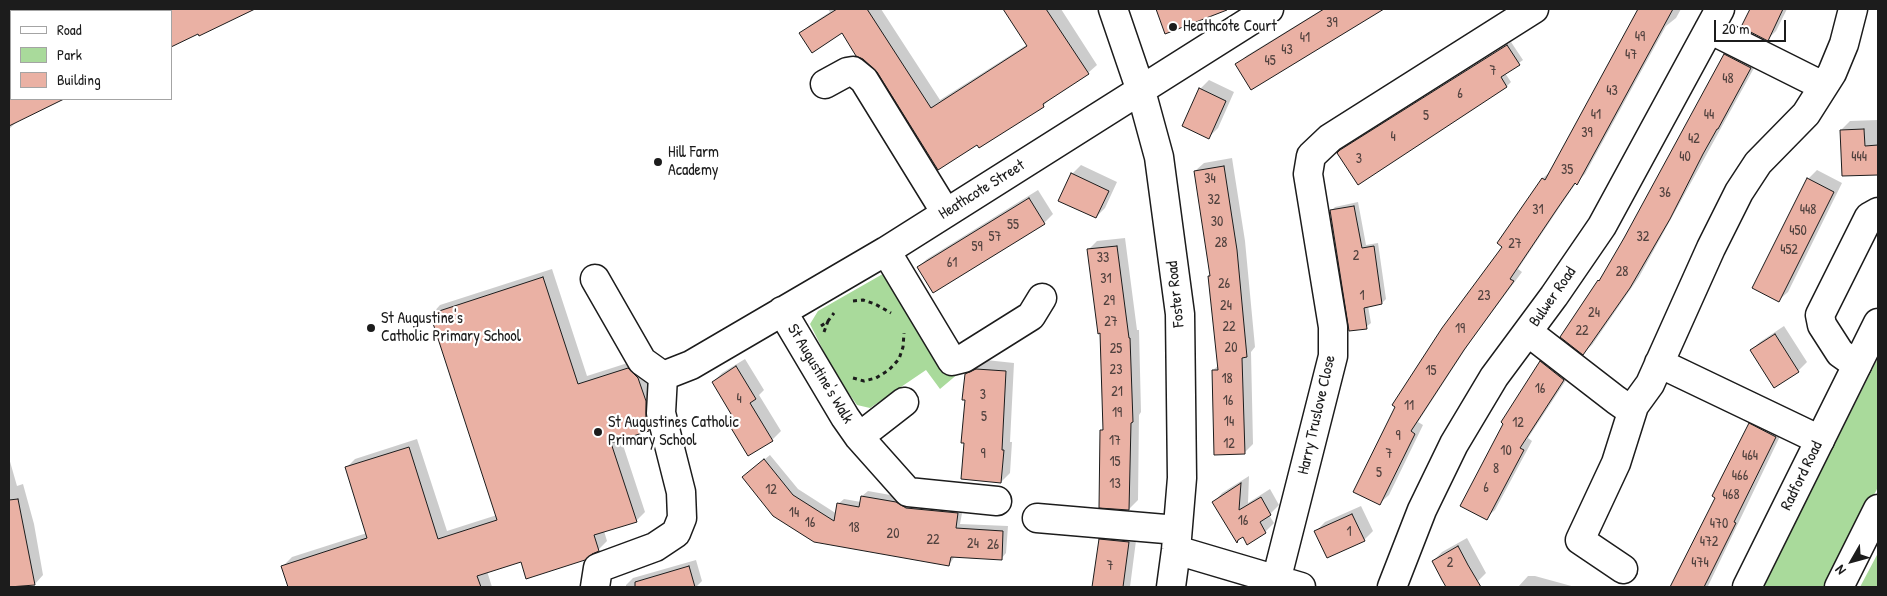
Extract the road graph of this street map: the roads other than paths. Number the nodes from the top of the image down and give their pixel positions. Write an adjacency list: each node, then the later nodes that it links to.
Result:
1 (1113, 9): 8 (street, Foster Road)
2 (1269, 9): 8 (street, Heathcote Street)
3 (1534, 9): 29 (street, Harry Truslove Close)
4 (1853, 9): 7 (street)
5 (1714, 19): 7 (street); 16 (street, Bulwer Road)
6 (825, 84): 10 (street)
7 (1823, 86): 17 (street)
8 (1141, 90): 10 (street, Heathcote Street); 27 (street, Foster Road)
9 (1878, 212): 18 (street)
10 (946, 213): 11 (street, Heathcote Street)
11 (886, 251): 13 (street); 14 (street, Heathcote Street)
12 (595, 279): 19 (street)
13 (1042, 298)
14 (782, 311): 19 (street, Heathcote Street); 22 (street, St Augustine's Walk)
15 (1878, 323): 18 (street, Radford Road)
16 (1528, 332): 21 (street); 32 (street, Bulwer Road)
17 (1659, 363): 21 (street); 23 (street)
18 (1857, 365): 23 (street, Radford Road)
19 (662, 376): 30 (street)
20 (904, 402): 22 (street, St Augustine's Walk)
21 (1634, 406): 28 (street)
22 (859, 438): 24 (street, St Augustine's Walk)
23 (1820, 440): 33 (street, Radford Road)
24 (997, 501)
25 (1878, 508): 34 (street)
26 (1036, 518): 27 (street)
27 (1177, 540): 29 (street); 31 (street, Foster Road)
28 (1623, 569)
29 (1288, 584)
30 (595, 587)
31 (1171, 587)
32 (1392, 587)
33 (1747, 587)
34 (1839, 587)

